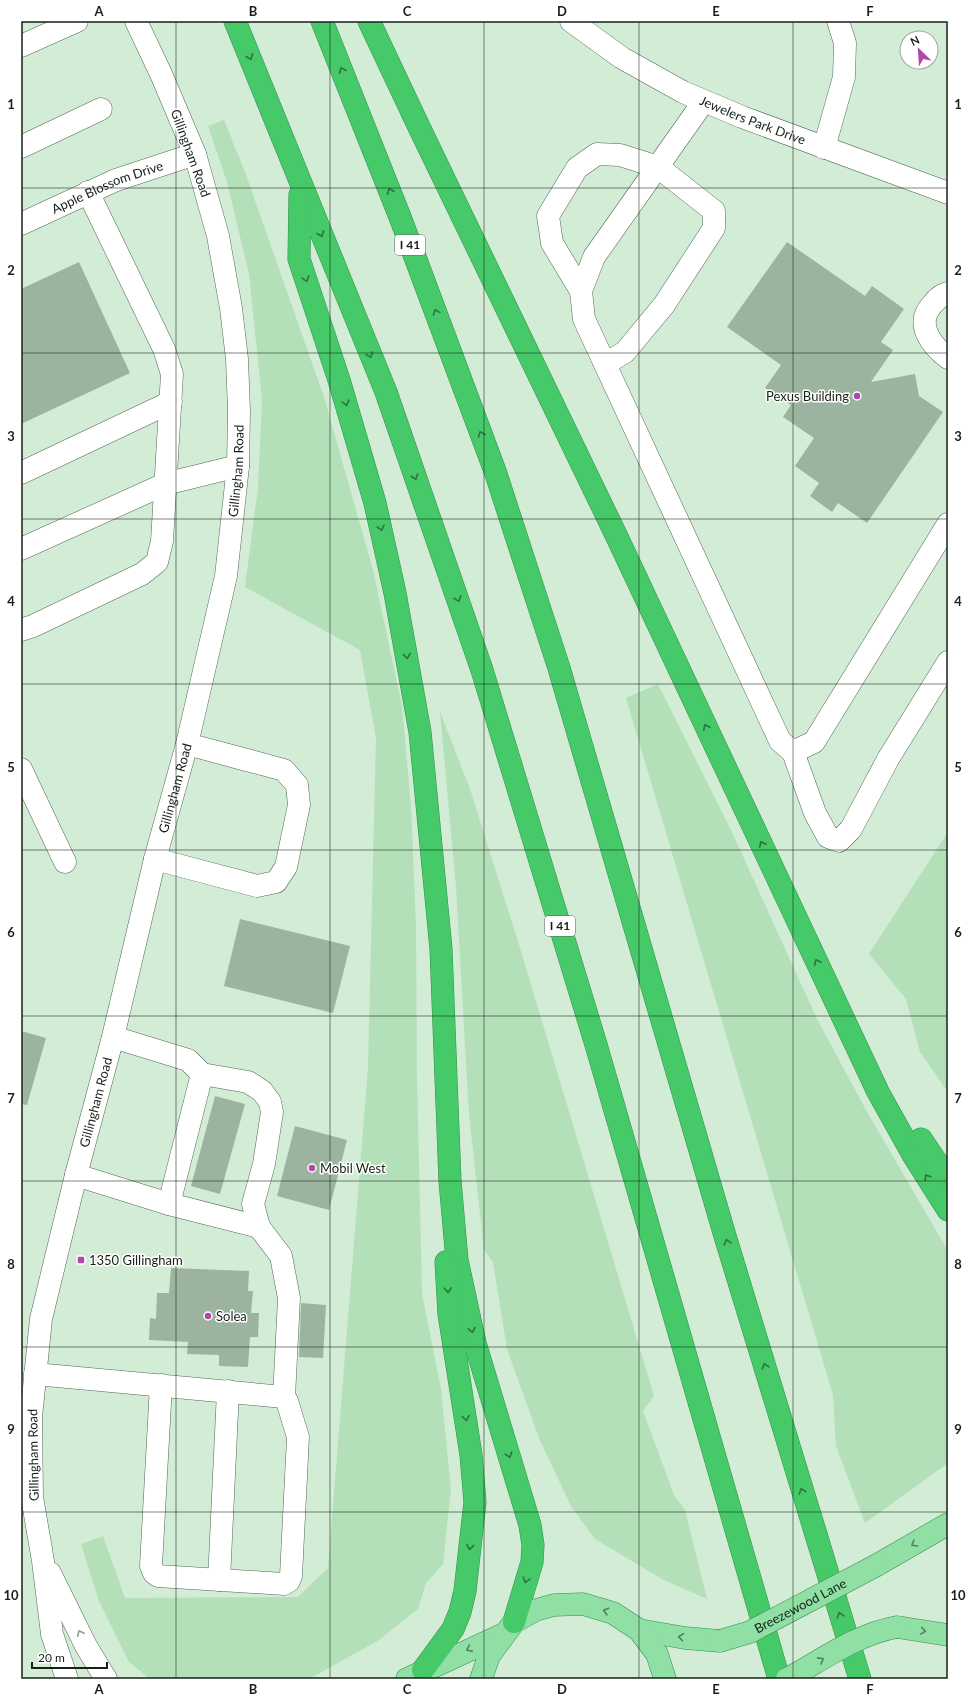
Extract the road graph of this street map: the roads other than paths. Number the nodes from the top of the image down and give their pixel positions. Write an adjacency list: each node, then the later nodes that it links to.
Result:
1 (77, 21): 8 (street)
2 (136, 21): 13 (street, Gillingham Road)
3 (235, 21): 15 (highway, I 41, one-way to 15)
4 (322, 21): 62 (highway, I 41, one-way to 4)
5 (369, 21): 36 (highway, one-way to 5)
6 (571, 21): 9 (street, Jewelers Park Drive)
7 (838, 21): 12 (street)
8 (21, 46)
9 (704, 101): 12 (street, Jewelers Park Drive); 14 (street)
10 (102, 109): 11 (street)
11 (21, 147)
12 (824, 148): 17 (street, Jewelers Park Drive)
13 (195, 154): 16 (street, Apple Blossom Drive); 24 (street, Gillingham Road)
14 (658, 167): 19 (street); 19 (street); 22 (street)
15 (301, 186): 41 (highway, one-way to 41); 60 (highway, I 41, one-way to 60)
16 (88, 192): 18 (street, Apple Blossom Drive); 23 (street)
17 (948, 193)
18 (21, 224)
19 (581, 290): 22 (street)
20 (948, 293): 21 (street)
21 (948, 358)
22 (605, 364): 32 (street)
23 (171, 402): 25 (street); 26 (street)
24 (238, 466): 26 (street); 31 (street, Gillingham Road)
25 (21, 472)
26 (165, 484): 28 (street); 29 (street)
27 (948, 524): 32 (street)
28 (21, 549)
29 (21, 630)
30 (948, 662): 32 (street)
31 (187, 744): 34 (street, Gillingham Road); 34 (street)
32 (793, 752)
33 (21, 769): 35 (street)
34 (155, 859): 37 (street, Gillingham Road)
35 (65, 862)
36 (828, 986): 40 (highway); 43 (highway, one-way to 36)
37 (113, 1037): 38 (street); 39 (street, Gillingham Road)
38 (202, 1074): 42 (street); 44 (street)
39 (76, 1175): 42 (street); 45 (street, Gillingham Road)
40 (948, 1179)
41 (450, 1181): 52 (highway, one-way to 52); 55 (highway, one-way to 55)
42 (169, 1204): 44 (street)
43 (948, 1210)
44 (259, 1227): 48 (street)
45 (31, 1362): 46 (street); 50 (street, Gillingham Road)
46 (161, 1385): 47 (street); 51 (street)
47 (228, 1391): 48 (street); 51 (street)
48 (284, 1397): 51 (street)
49 (948, 1524): 53 (main road, Breezewood Lane, one-way to 53, bridge)
50 (43, 1561): 56 (street, Gillingham Road); 57 (street, Gillingham Road, one-way to 50)
51 (219, 1580)
52 (509, 1627): 53 (main road, one-way to 52); 55 (main road, one-way to 55); 58 (main road)
53 (639, 1630): 59 (main road)
54 (948, 1635): 61 (main road, one-way to 54, bridge)
55 (415, 1675)
56 (67, 1679)
57 (106, 1679)
58 (481, 1679)
59 (665, 1679)
60 (780, 1679)
61 (786, 1679)
62 (860, 1679)

